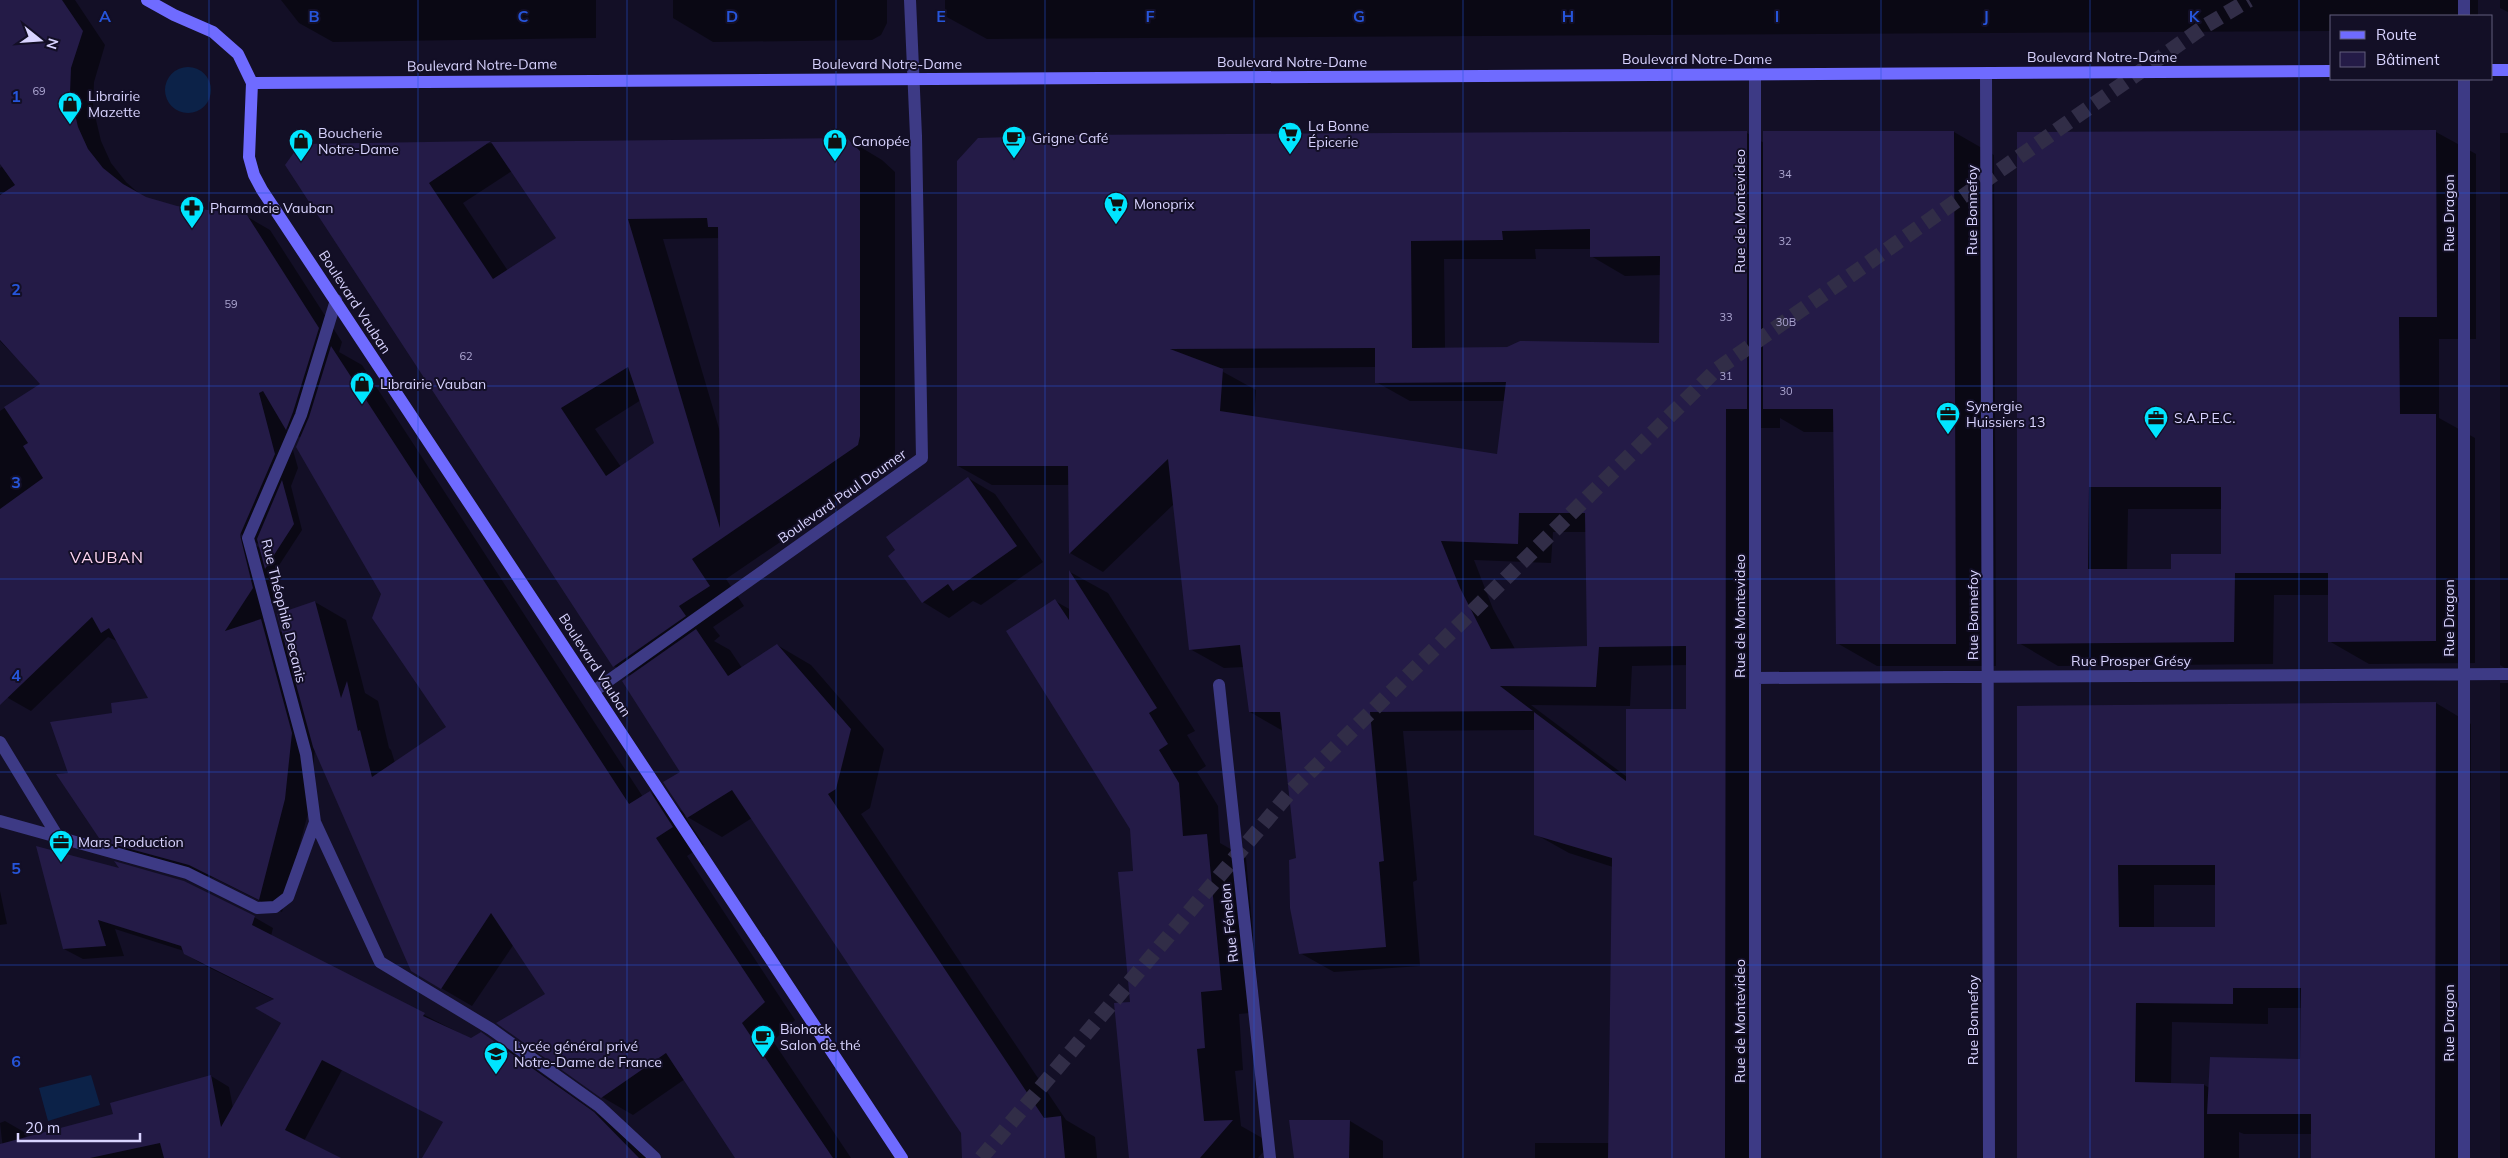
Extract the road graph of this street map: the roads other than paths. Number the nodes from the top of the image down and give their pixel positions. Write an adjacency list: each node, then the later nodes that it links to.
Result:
1 (148, 0): 12 (street)
2 (910, 0): 10 (street)
3 (2464, 0): 4 (street)
4 (2464, 15)
5 (2493, 70): 6 (street)
6 (2508, 70)
7 (2330, 71): 8 (street, Boulevard Notre-Dame)
8 (1986, 73): 9 (street, Boulevard Notre-Dame); 16 (street, Rue Bonnefoy)
9 (1755, 74): 10 (street, Boulevard Notre-Dame); 17 (street, Rue de Montevideo)
10 (914, 79): 12 (street, Boulevard Notre-Dame); 19 (street, Boulevard Paul Doumer)
11 (2464, 80): 14 (street, Rue Dragon)
12 (252, 83): 13 (street, Boulevard Vauban)
13 (336, 300): 19 (street, Boulevard Vauban); 22 (street, Rue Théophile Decanis)
14 (2464, 674): 15 (street, Rue Prosper Grésy); 16 (street, Rue Prosper Grésy); 29 (street, Rue Dragon)
15 (2508, 674)
16 (1988, 677): 17 (street, Rue Prosper Grésy); 28 (street, Rue Bonnefoy)
17 (1755, 678): 27 (street, Rue de Montevideo)
18 (1219, 685): 26 (street, Rue Fénelon)
19 (594, 690): 25 (street, Boulevard Vauban)
20 (0, 742): 23 (street)
21 (0, 821): 23 (street, Rue Théophile Decanis)
22 (315, 822): 23 (street, Rue Théophile Decanis); 24 (street, Rue Théophile Decanis)
23 (58, 837)
24 (655, 1158)
25 (902, 1158)
26 (1270, 1158)
27 (1755, 1158)
28 (1989, 1158)
29 (2464, 1158)

